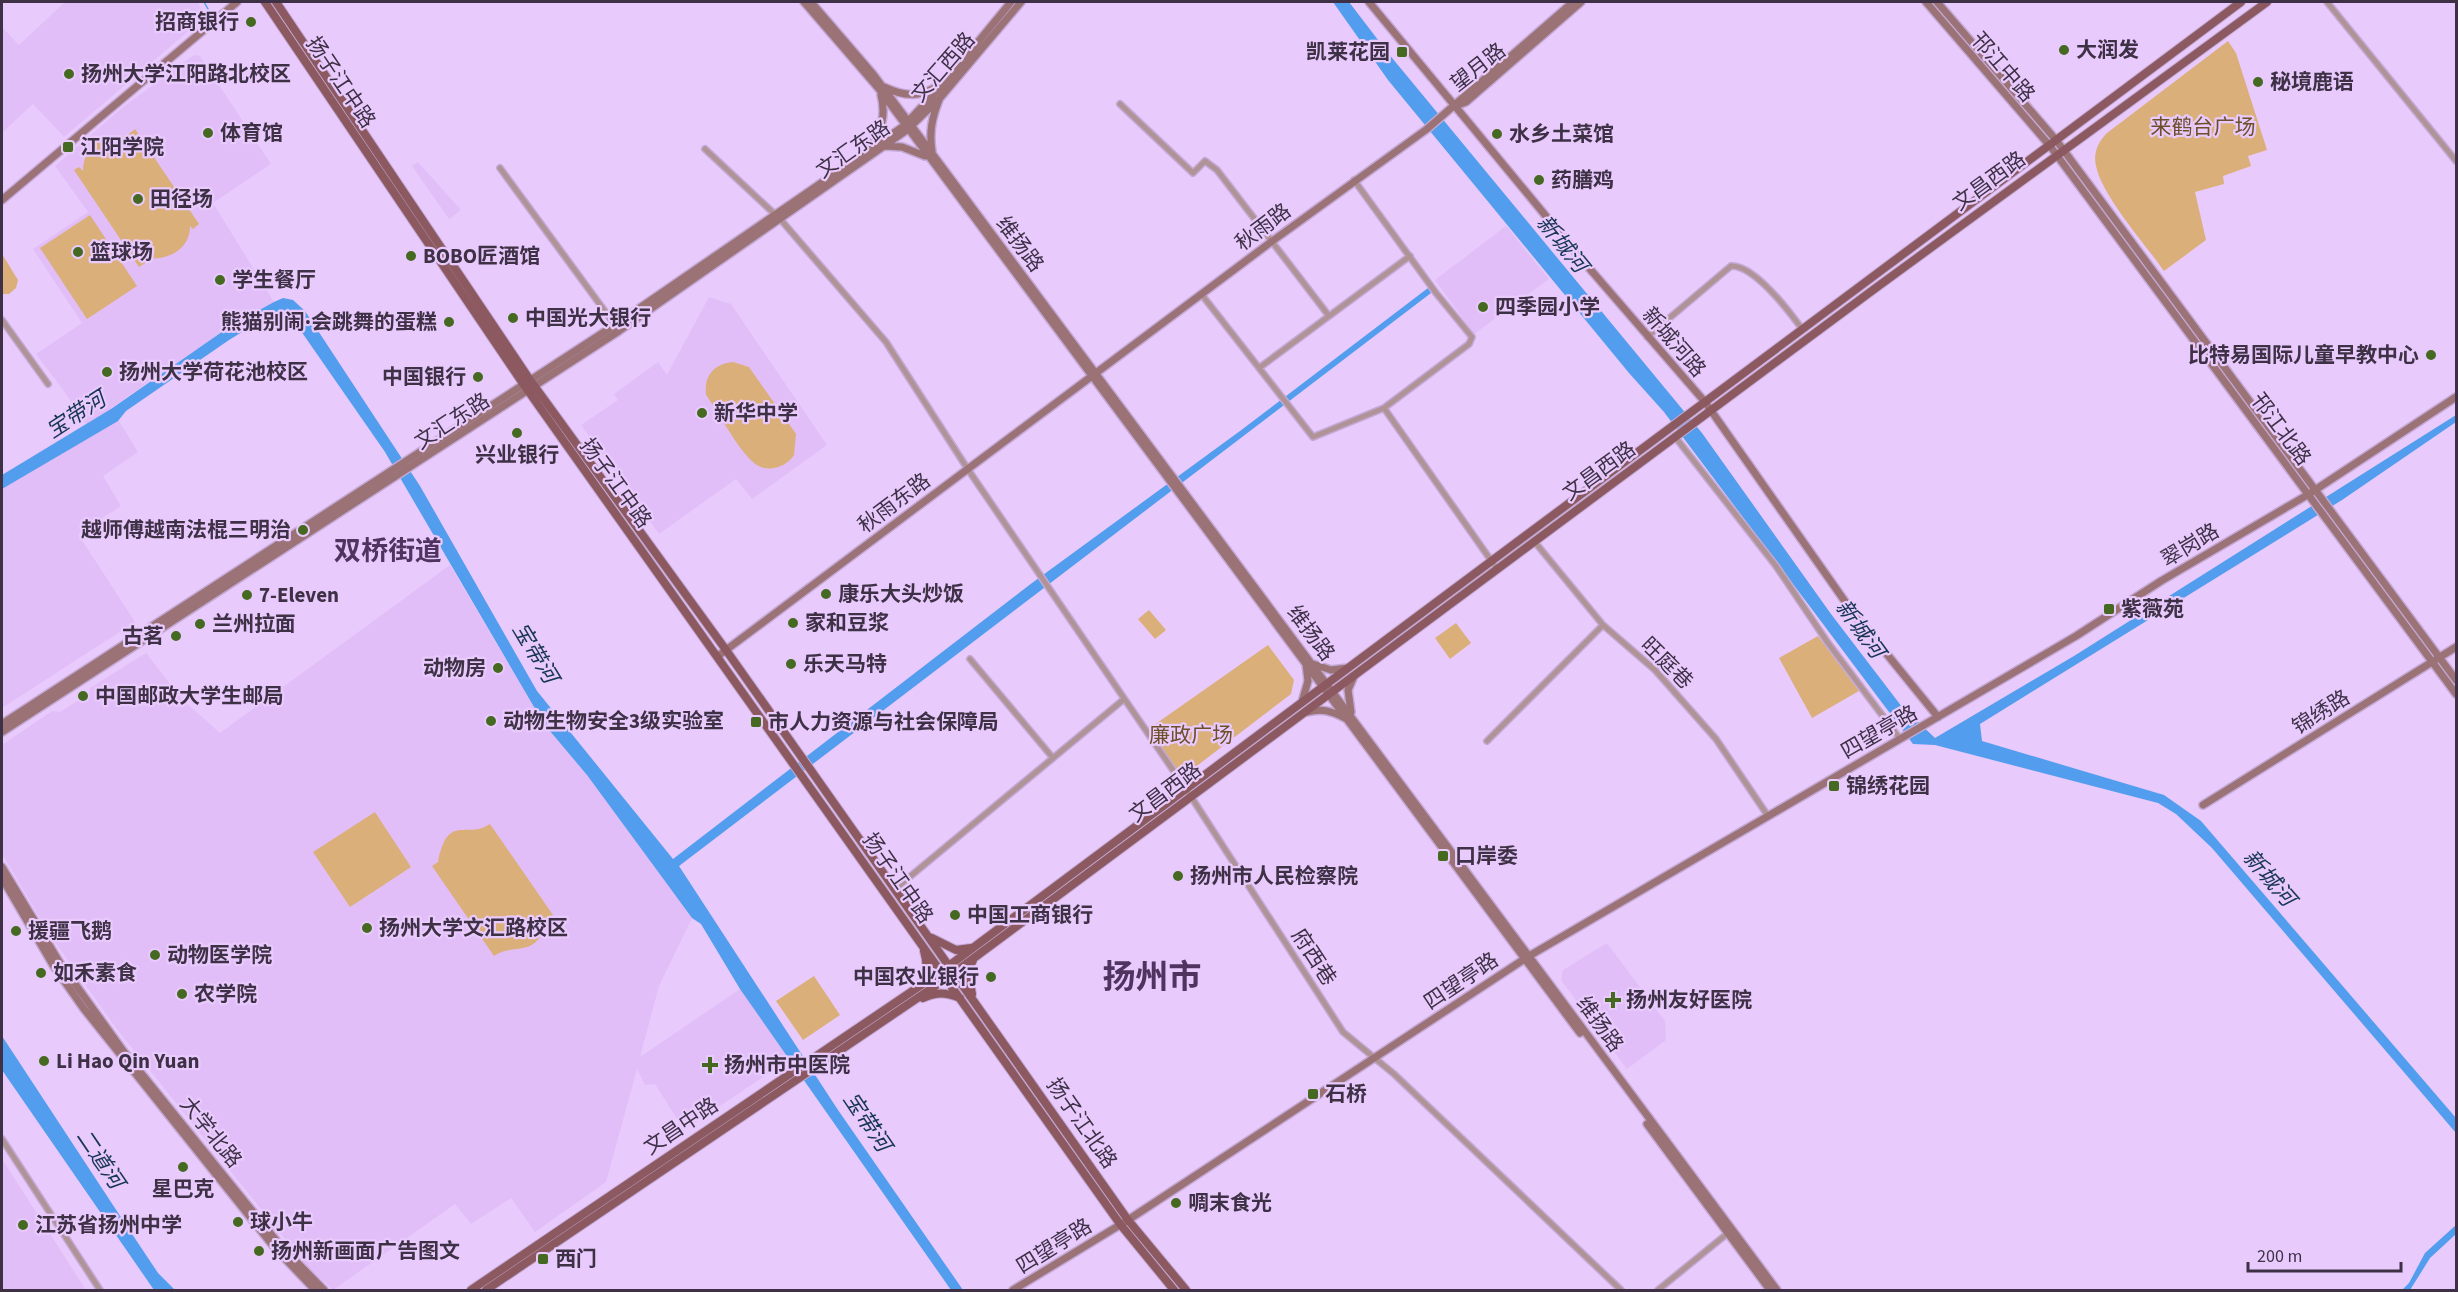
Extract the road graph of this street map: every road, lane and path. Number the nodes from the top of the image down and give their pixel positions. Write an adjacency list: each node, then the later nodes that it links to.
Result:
1 (237, 2): 31 (main road)
2 (265, 2): 44 (main road, 扬子江中路)
3 (276, 2): 44 (main road, 扬子江中路)
4 (804, 2): 17 (main road, 维扬路)
5 (811, 2): 17 (main road, 维扬路)
6 (1011, 2): 16 (main road, 文汇西路)
7 (1021, 2): 18 (main road, 文汇西路)
8 (1369, 2): 20 (main road, 新城河路)
9 (1574, 2): 20 (main road, 望月路)
10 (1581, 2): 20 (main road, 望月路)
11 (1926, 2): 22 (main road, 邗江中路)
12 (1936, 2): 22 (main road, 邗江中路)
13 (2241, 2): 22 (main road, 文昌西路)
14 (2267, 2): 26 (main road, 文昌西路)
15 (2328, 2): 28 (street)
16 (945, 82): 17 (main road); 21 (main road, 文汇西路)
17 (881, 88): 21 (main road, 维扬路); 25 (main road)
18 (940, 98): 21 (main road, 文汇西路); 27 (main road)
19 (1120, 104): 33 (street)
20 (1456, 106): 30 (main road, 秋雨路); 40 (main road, 新城河路)
21 (908, 126): 23 (main road, 文汇东路); 25 (main road, 文汇东路); 27 (main road, 维扬路)
22 (2053, 143): 26 (main road, 邗江中路); 39 (main road, 文昌西路)
23 (885, 146): 27 (main road); 32 (main road, 文汇东路)
24 (705, 149): 32 (street, 府西巷)
25 (869, 150): 32 (main road, 文汇东路)
26 (2060, 153): 48 (main road, 文昌西路); 52 (main road, 邗江北路); 53 (main road, 邗江北路)
27 (930, 156): 42 (main road, 维扬路)
28 (2457, 160)
29 (500, 168): 38 (street)
30 (1354, 180): 33 (main road, 秋雨路); 34 (street)
31 (2, 200)
32 (779, 217): 38 (main road, 文汇东路); 44 (main road, 文汇东路); 50 (street, 府西巷)
33 (1271, 242): 35 (main road, 秋雨路); 36 (street)
34 (1410, 256): 36 (street); 47 (street)
35 (1202, 295): 41 (street); 42 (main road, 秋雨路)
36 (1329, 316): 41 (street)
37 (2, 320): 43 (street)
38 (615, 325): 44 (main road, 文汇东路)
39 (1802, 328): 40 (street); 46 (main road, 文昌西路)
40 (1647, 337): 46 (main road, 新城河路)
41 (1259, 368): 47 (street)
42 (1095, 376): 50 (main road, 秋雨东路); 65 (main road, 维扬路)
43 (48, 384)
44 (529, 386): 51 (main road, 文汇东路); 60 (main road, 扬子江中路); 61 (main road, 扬子江中路)
45 (2457, 397): 52 (main road, 翠岗路)
46 (1705, 402): 48 (main road, 新城河路); 56 (main road, 文昌西路)
47 (1384, 408): 56 (street)
48 (1710, 411): 49 (main road, 文昌西路); 75 (main road, 新城河路)
49 (1677, 436): 55 (main road, 文昌西路); 79 (street)
50 (967, 468): 60 (main road, 秋雨东路); 72 (street, 府西巷)
51 (378, 483): 77 (main road, 文汇东路); 78 (main road, 文汇东路)
52 (2317, 489): 53 (main road, 翠岗路); 54 (main road, 邗江北路)
53 (2309, 494): 54 (main road, 邗江北路); 75 (main road, 翠岗路)
54 (2328, 514): 62 (main road, 邗江北路); 64 (main road, 邗江北路)
55 (1534, 541): 57 (main road, 文昌西路); 58 (street, 旺庭巷)
56 (1491, 561): 57 (street); 66 (main road, 文昌西路)
57 (1497, 569): 67 (main road, 文昌西路)
58 (1603, 625): 80 (street); 85 (street, 旺庭巷)
59 (2457, 647): 62 (main road, 锦绣路)
60 (726, 650): 61 (main road, 秋雨东路); 82 (main road, 扬子江中路)
61 (718, 656): 82 (main road, 扬子江中路)
62 (2440, 658): 64 (main road, 锦绣路); 68 (main road, 邗江北路)
63 (970, 659): 81 (street)
64 (2433, 662): 71 (main road, 邗江北路); 84 (main road, 锦绣路)
65 (1309, 664): 66 (main road); 69 (main road, 维扬路); 73 (main road)
66 (1348, 668): 69 (main road, 文昌西路)
67 (1354, 676): 70 (main road, 文昌西路); 76 (main road)
68 (2457, 680)
69 (1325, 685): 70 (main road, 维扬路); 73 (main road, 文昌西路)
70 (1331, 693): 74 (main road, 文昌西路); 76 (main road, 维扬路)
71 (2457, 694)
72 (1123, 700): 81 (street); 83 (street, 府西巷)
73 (1302, 702): 83 (main road, 文昌西路)
74 (1304, 712): 76 (main road); 83 (main road, 文昌西路)
75 (1938, 717): 79 (main road, 四望亭路)
76 (1350, 718): 92 (main road, 维扬路)
77 (2, 724)
78 (2, 732)
79 (1902, 737): 85 (main road, 四望亭路)
80 (1487, 741)
81 (1053, 758): 88 (street)
82 (799, 761): 88 (main road, 扬子江中路); 90 (main road, 扬子江中路)
83 (1187, 792): 91 (main road, 文昌西路); 93 (main road, 文昌西路); 100 (street, 府西巷)
84 (2203, 806)
85 (1768, 816): 92 (main road, 四望亭路)
86 (2, 867): 108 (main road, 大学北路)
87 (2, 878): 107 (main road, 大学北路)
88 (896, 889): 89 (main road, 扬子江中路)
89 (929, 936): 91 (main road); 94 (main road, 扬子江中路)
90 (920, 940): 95 (main road, 扬子江中路); 96 (main road)
91 (972, 948): 94 (main road, 文昌西路)
92 (1527, 957): 100 (main road, 四望亭路); 105 (main road, 维扬路); 117 (main road, 维扬路)
93 (974, 958): 94 (main road, 文昌西路); 98 (main road)
94 (952, 969): 95 (main road); 98 (main road, 扬子江北路)
95 (944, 975): 96 (main road, 文昌中路); 97 (main road, 扬子江北路); 99 (main road, 文昌中路)
96 (919, 986): 101 (main road, 文昌中路)
97 (961, 999): 99 (main road); 104 (main road, 扬子江北路)
98 (975, 1001): 104 (main road, 扬子江北路)
99 (905, 1006): 101 (main road, 文昌中路)
100 (1375, 1059): 104 (main road, 四望亭路); 114 (street, 府西巷)
101 (814, 1063): 102 (main road, 文昌中路)
102 (797, 1074): 109 (main road, 文昌中路); 110 (main road, 文昌中路)
103 (2, 1139): 106 (street)
104 (1124, 1222): 111 (main road, 四望亭路); 112 (main road, 扬子江北路); 113 (main road, 扬子江北路)
105 (1728, 1233): 115 (street); 116 (main road, 维扬路)
106 (100, 1290)
107 (315, 1290)
108 (324, 1290)
109 (471, 1290)
110 (486, 1290)
111 (1013, 1290)
112 (1174, 1290)
113 (1186, 1290)
114 (1621, 1290)
115 (1658, 1290)
116 (1770, 1290)
117 (1777, 1290)

